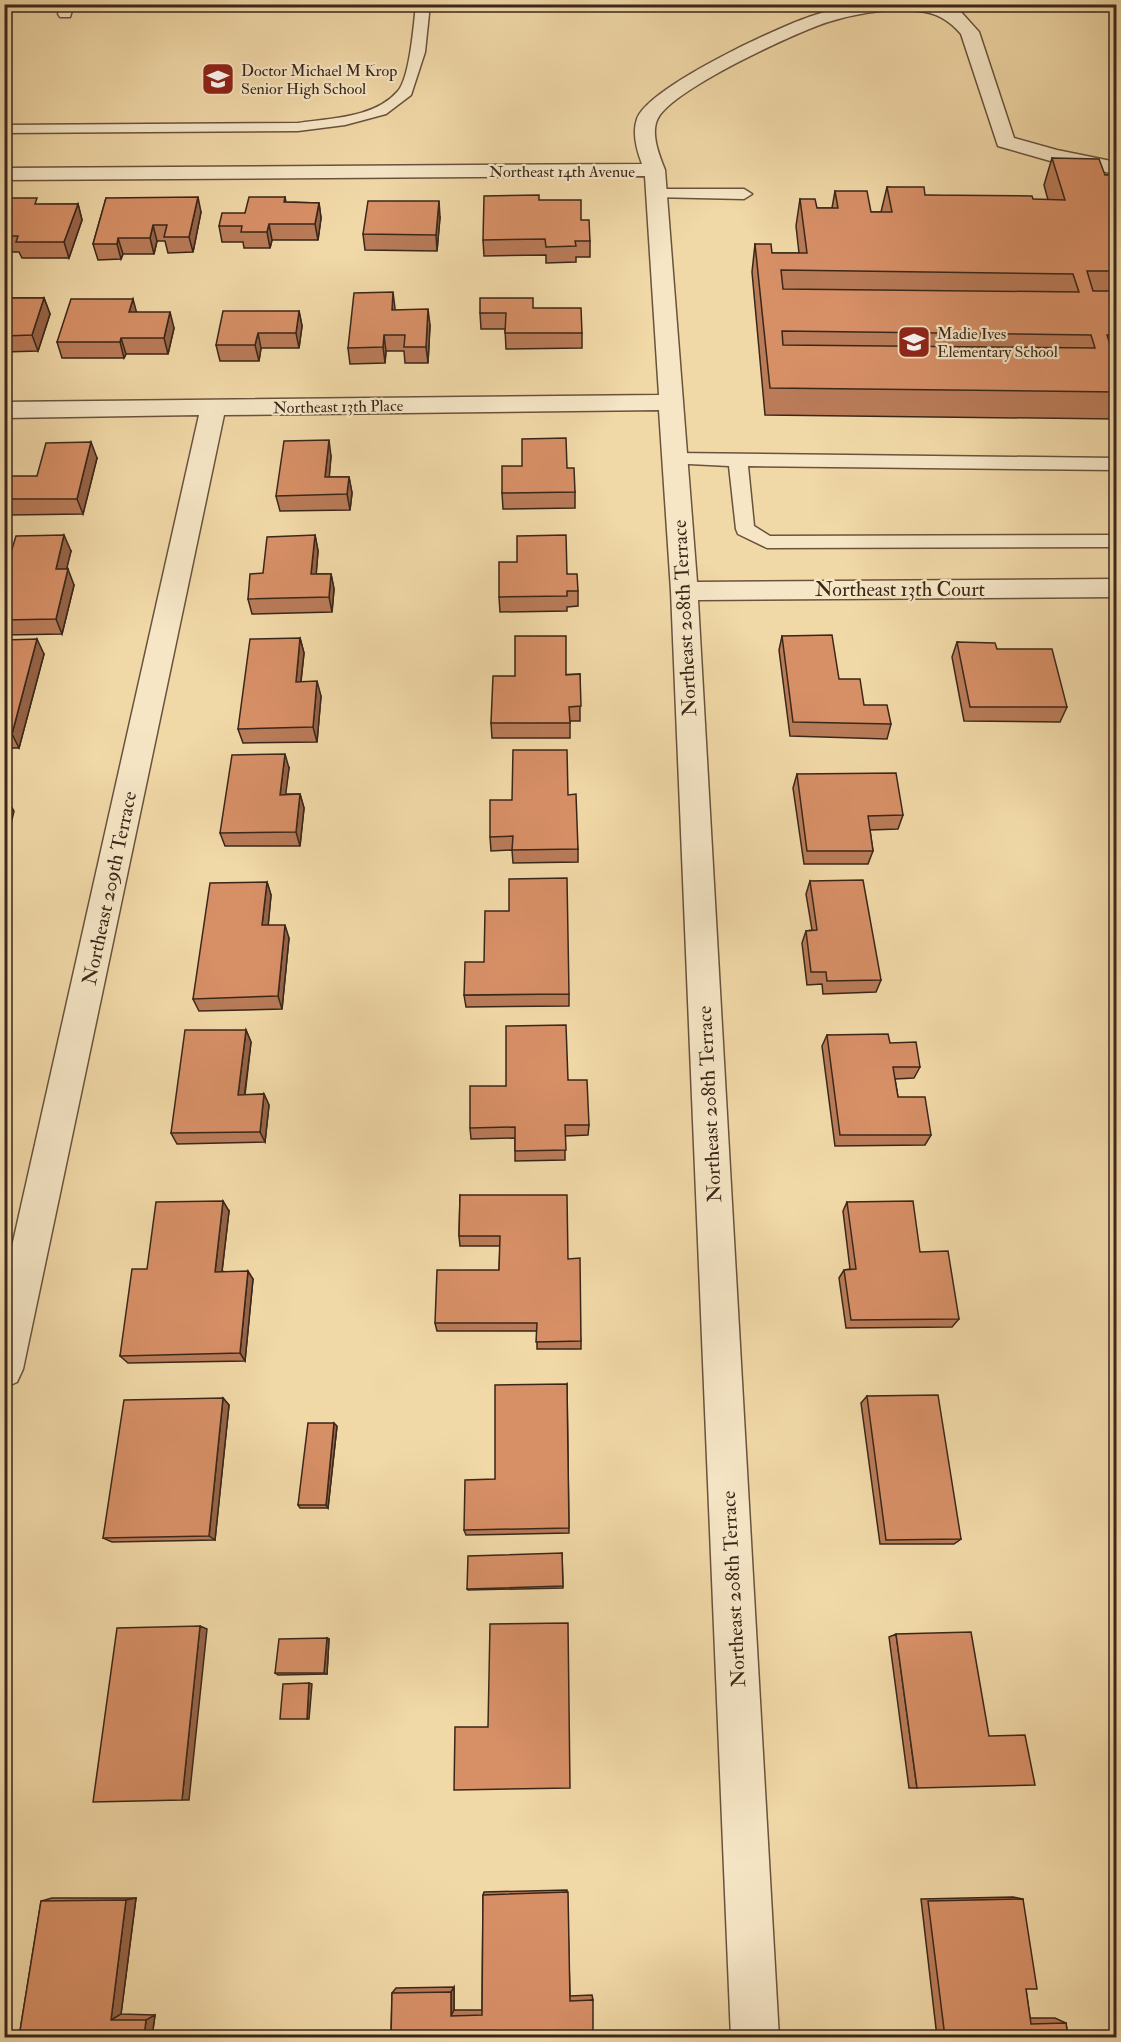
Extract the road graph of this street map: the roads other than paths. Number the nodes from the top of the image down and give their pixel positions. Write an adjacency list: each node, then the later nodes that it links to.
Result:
1 (423, 4): 2 (lane)
2 (4, 129)
3 (1116, 168): 4 (street, Northeast 14th Avenue)
4 (655, 170): 5 (street, Northeast 14th Avenue); 6 (street, Northeast 208th Terrace)
5 (4, 174)
6 (656, 194): 7 (lane); 8 (street, Northeast 208th Terrace)
7 (744, 194)
8 (671, 402): 9 (street, Northeast 13th Place); 11 (street, Northeast 208th Terrace)
9 (213, 408): 10 (street, Northeast 13th Place); 17 (street, Northeast 209th Terrace)
10 (4, 410)
11 (675, 459): 12 (lane); 16 (street, Northeast 208th Terrace)
12 (738, 460): 13 (lane); 14 (lane)
13 (1116, 464)
14 (1116, 541)
15 (1116, 588): 16 (street, Northeast 13th Court)
16 (684, 591): 18 (street, Northeast 208th Terrace)
17 (4, 1369)
18 (754, 2037)

